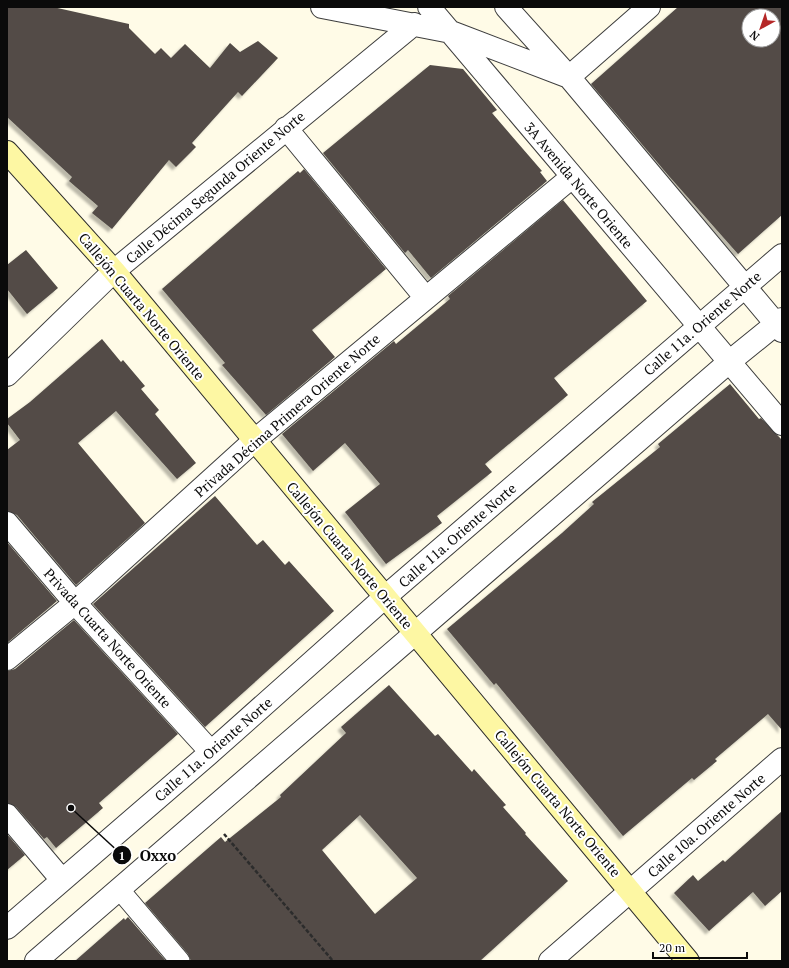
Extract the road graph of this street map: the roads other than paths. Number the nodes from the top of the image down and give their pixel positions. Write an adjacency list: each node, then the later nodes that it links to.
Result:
1 (322, 7): 5 (street)
2 (429, 7): 6 (street, 3A Avenida Norte Oriente)
3 (506, 7): 7 (street)
4 (649, 7): 7 (street)
5 (414, 24): 6 (street); 8 (street, Calle Décima Segunda Oriente Norte)
6 (451, 32): 7 (street); 10 (street, 3A Avenida Norte Oriente)
7 (569, 77): 13 (street)
8 (286, 128): 12 (street, Calle Décima Segunda Oriente Norte); 14 (street)
9 (7, 152): 12 (street, Callejón Cuarta Norte Oriente)
10 (572, 177): 14 (street, Privada Décima Primera Oriente Norte); 16 (street, 3A Avenida Norte Oriente)
11 (782, 255): 13 (street, Calle 11a. Oriente Norte)
12 (114, 271): 18 (street, Calle Décima Segunda Oriente Norte); 20 (street, Callejón Cuarta Norte Oriente)
13 (745, 286): 15 (street); 16 (street, Calle 11a. Oriente Norte)
14 (425, 297): 20 (street, Privada Décima Primera Oriente Norte)
15 (780, 325): 17 (street)
16 (698, 327): 17 (street, 3A Avenida Norte Oriente); 22 (street, Calle 11a. Oriente Norte)
17 (729, 362): 19 (street, 3A Avenida Norte Oriente); 24 (street)
18 (7, 375)
19 (782, 424)
20 (255, 440): 22 (street, Callejón Cuarta Norte Oriente); 23 (street, Privada Décima Primera Oriente Norte)
21 (7, 523): 23 (street, Privada Cuarta Norte Oriente)
22 (385, 597): 24 (street, Callejón Cuarta Norte Oriente); 26 (street, Calle 11a. Oriente Norte)
23 (75, 603): 25 (street, Privada Décima Primera Oriente Norte); 26 (street, Privada Cuarta Norte Oriente)
24 (416, 634): 30 (street); 31 (street, Callejón Cuarta Norte Oriente)
25 (7, 659)
26 (211, 752): 29 (street, Calle 11a. Oriente Norte)
27 (782, 759): 31 (street, Calle 10a. Oriente Norte)
28 (7, 815): 29 (street)
29 (62, 880): 32 (street, Calle 11a. Oriente Norte)
30 (119, 889): 33 (street); 34 (lane)
31 (630, 890): 35 (street, Calle 10a. Oriente Norte); 36 (street, Callejón Cuarta Norte Oriente)
32 (7, 928)
33 (36, 961)
34 (180, 961)
35 (550, 961)
36 (688, 961)

